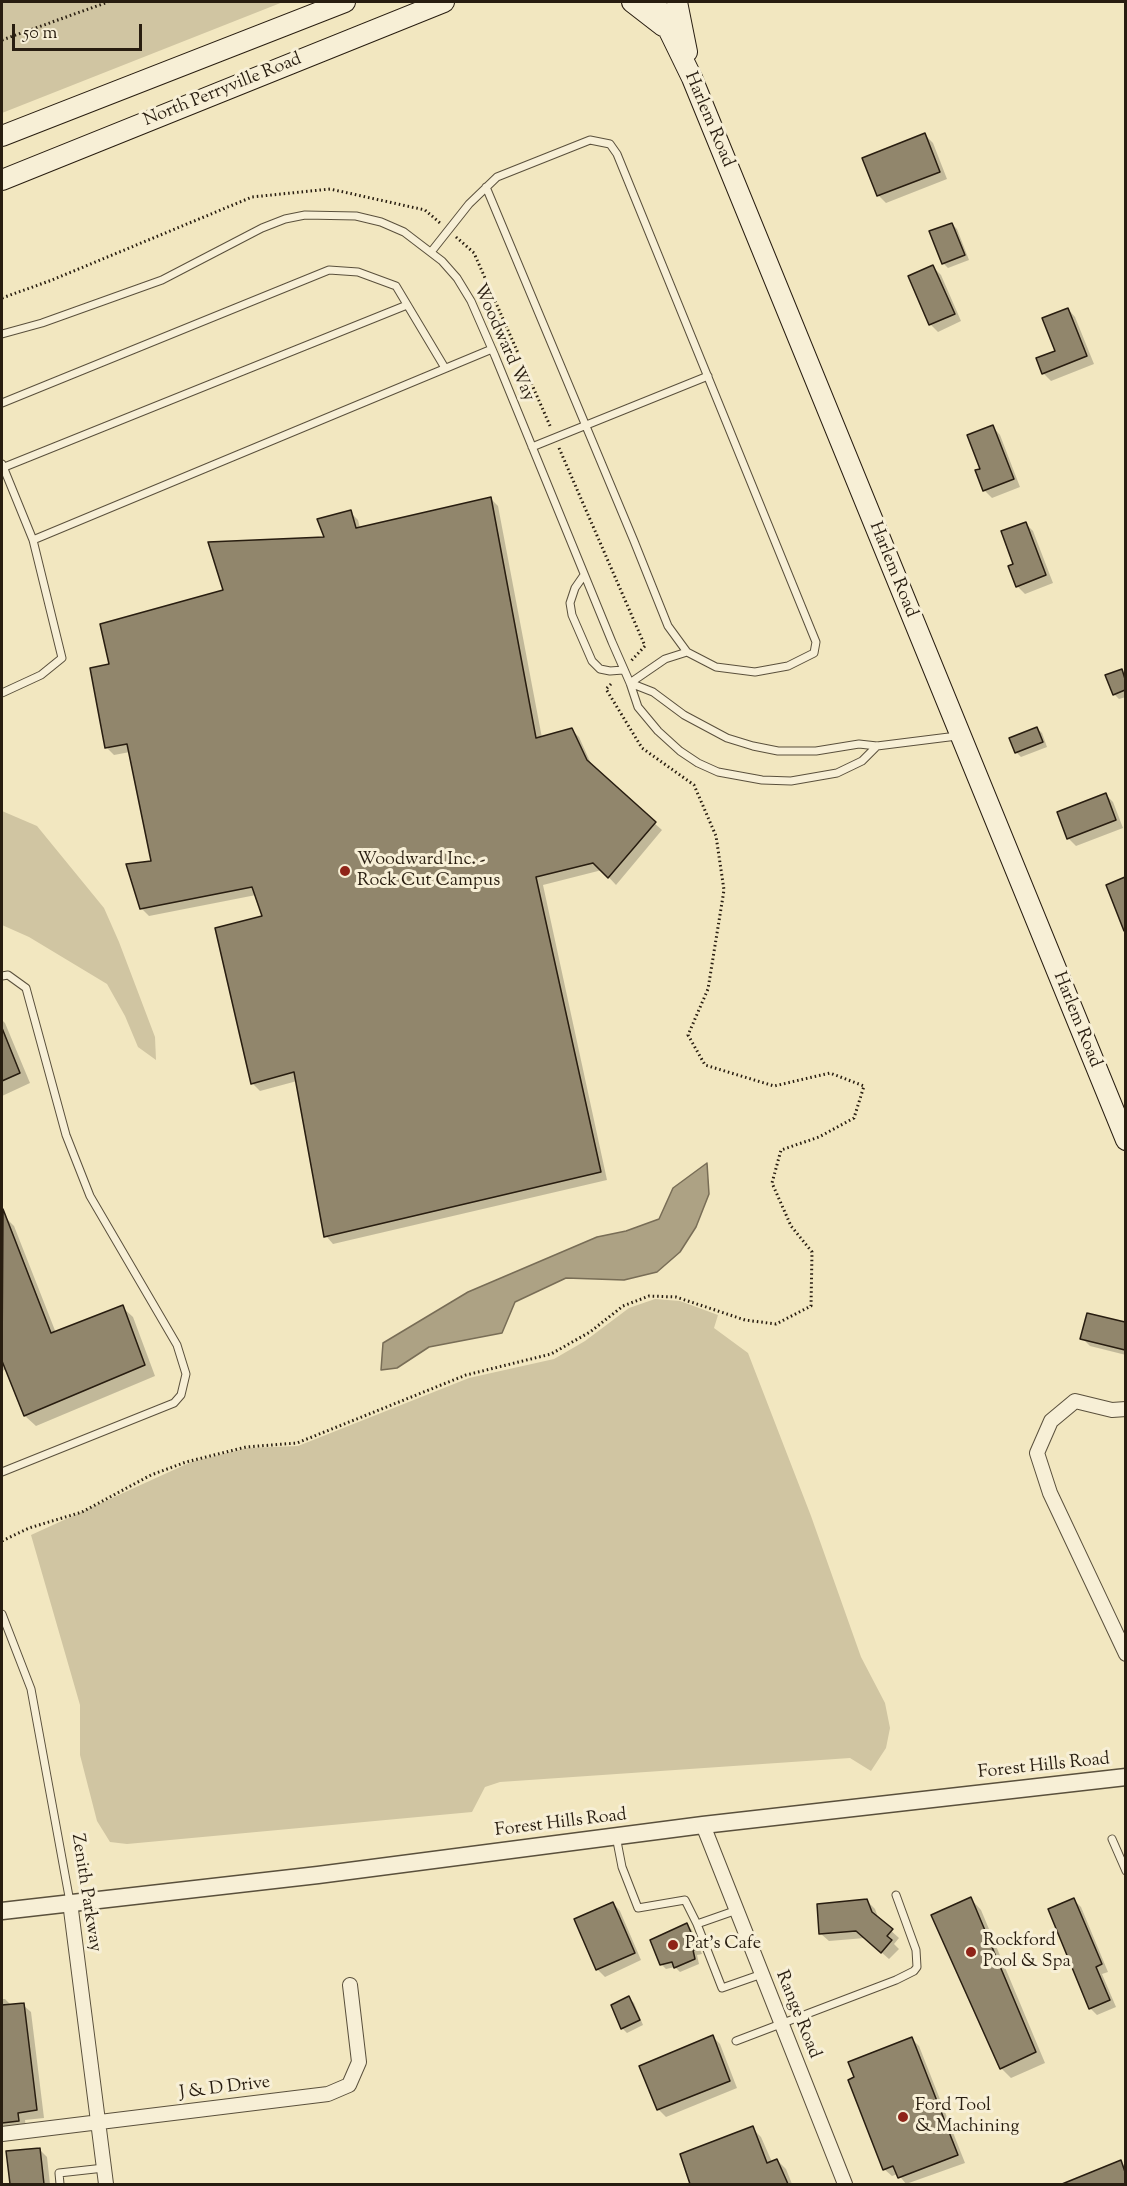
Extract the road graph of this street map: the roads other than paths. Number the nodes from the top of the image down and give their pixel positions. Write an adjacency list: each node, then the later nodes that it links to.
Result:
1 (345, 2): 7 (main road, North Perryville Road)
2 (444, 2): 8 (main road, North Perryville Road)
3 (632, 2): 6 (main road)
4 (655, 2): 6 (main road, Harlem Road)
5 (677, 2): 6 (main road)
6 (692, 78): 26 (main road, Harlem Road)
7 (2, 136)
8 (2, 180)
9 (486, 187): 10 (lane); 15 (lane); 17 (lane)
10 (431, 252): 12 (lane, Woodward Way); 13 (lane, Woodward Way)
11 (407, 305): 14 (lane); 16 (lane); 19 (lane)
12 (2, 334)
13 (492, 349): 14 (lane); 18 (lane, Woodward Way)
14 (445, 368): 20 (lane)
15 (708, 376): 17 (lane); 22 (lane)
16 (2, 403)
17 (586, 425): 18 (lane); 22 (lane)
18 (532, 447): 21 (lane, Woodward Way)
19 (2, 466): 20 (lane)
20 (33, 540): 25 (lane)
21 (584, 574): 23 (lane, Woodward Way); 23 (lane)
22 (687, 652): 24 (lane)
23 (624, 670): 24 (lane, Woodward Way)
24 (630, 683): 27 (lane); 27 (lane, Woodward Way)
25 (2, 693)
26 (960, 736): 27 (lane); 29 (main road, Harlem Road)
27 (877, 746)
28 (2, 976): 31 (lane)
29 (1125, 1140)
30 (1125, 1409): 33 (street)
31 (2, 1472)
32 (2, 1614): 40 (lane, Zenith Parkway)
33 (1125, 1654)
34 (1125, 1777): 35 (street, Forest Hills Road)
35 (703, 1825): 36 (street, Forest Hills Road); 41 (street, Range Road)
36 (616, 1836): 40 (street, Forest Hills Road); 43 (lane)
37 (1112, 1839): 38 (lane)
38 (1125, 1871)
39 (896, 1895): 46 (lane)
40 (70, 1902): 42 (street, Forest Hills Road); 48 (street, Zenith Parkway)
41 (736, 1910): 43 (lane); 44 (street, Range Road)
42 (2, 1911)
43 (697, 1924): 44 (lane)
44 (762, 1974): 46 (street, Range Road)
45 (350, 1985): 48 (street, J & D Drive)
46 (781, 2024): 47 (lane); 53 (street, Range Road)
47 (736, 2041)
48 (98, 2123): 49 (street, J & D Drive); 50 (street, Zenith Parkway)
49 (2, 2134)
50 (104, 2168): 51 (lane); 52 (street, Zenith Parkway)
51 (60, 2184)
52 (106, 2184)
53 (845, 2184)

